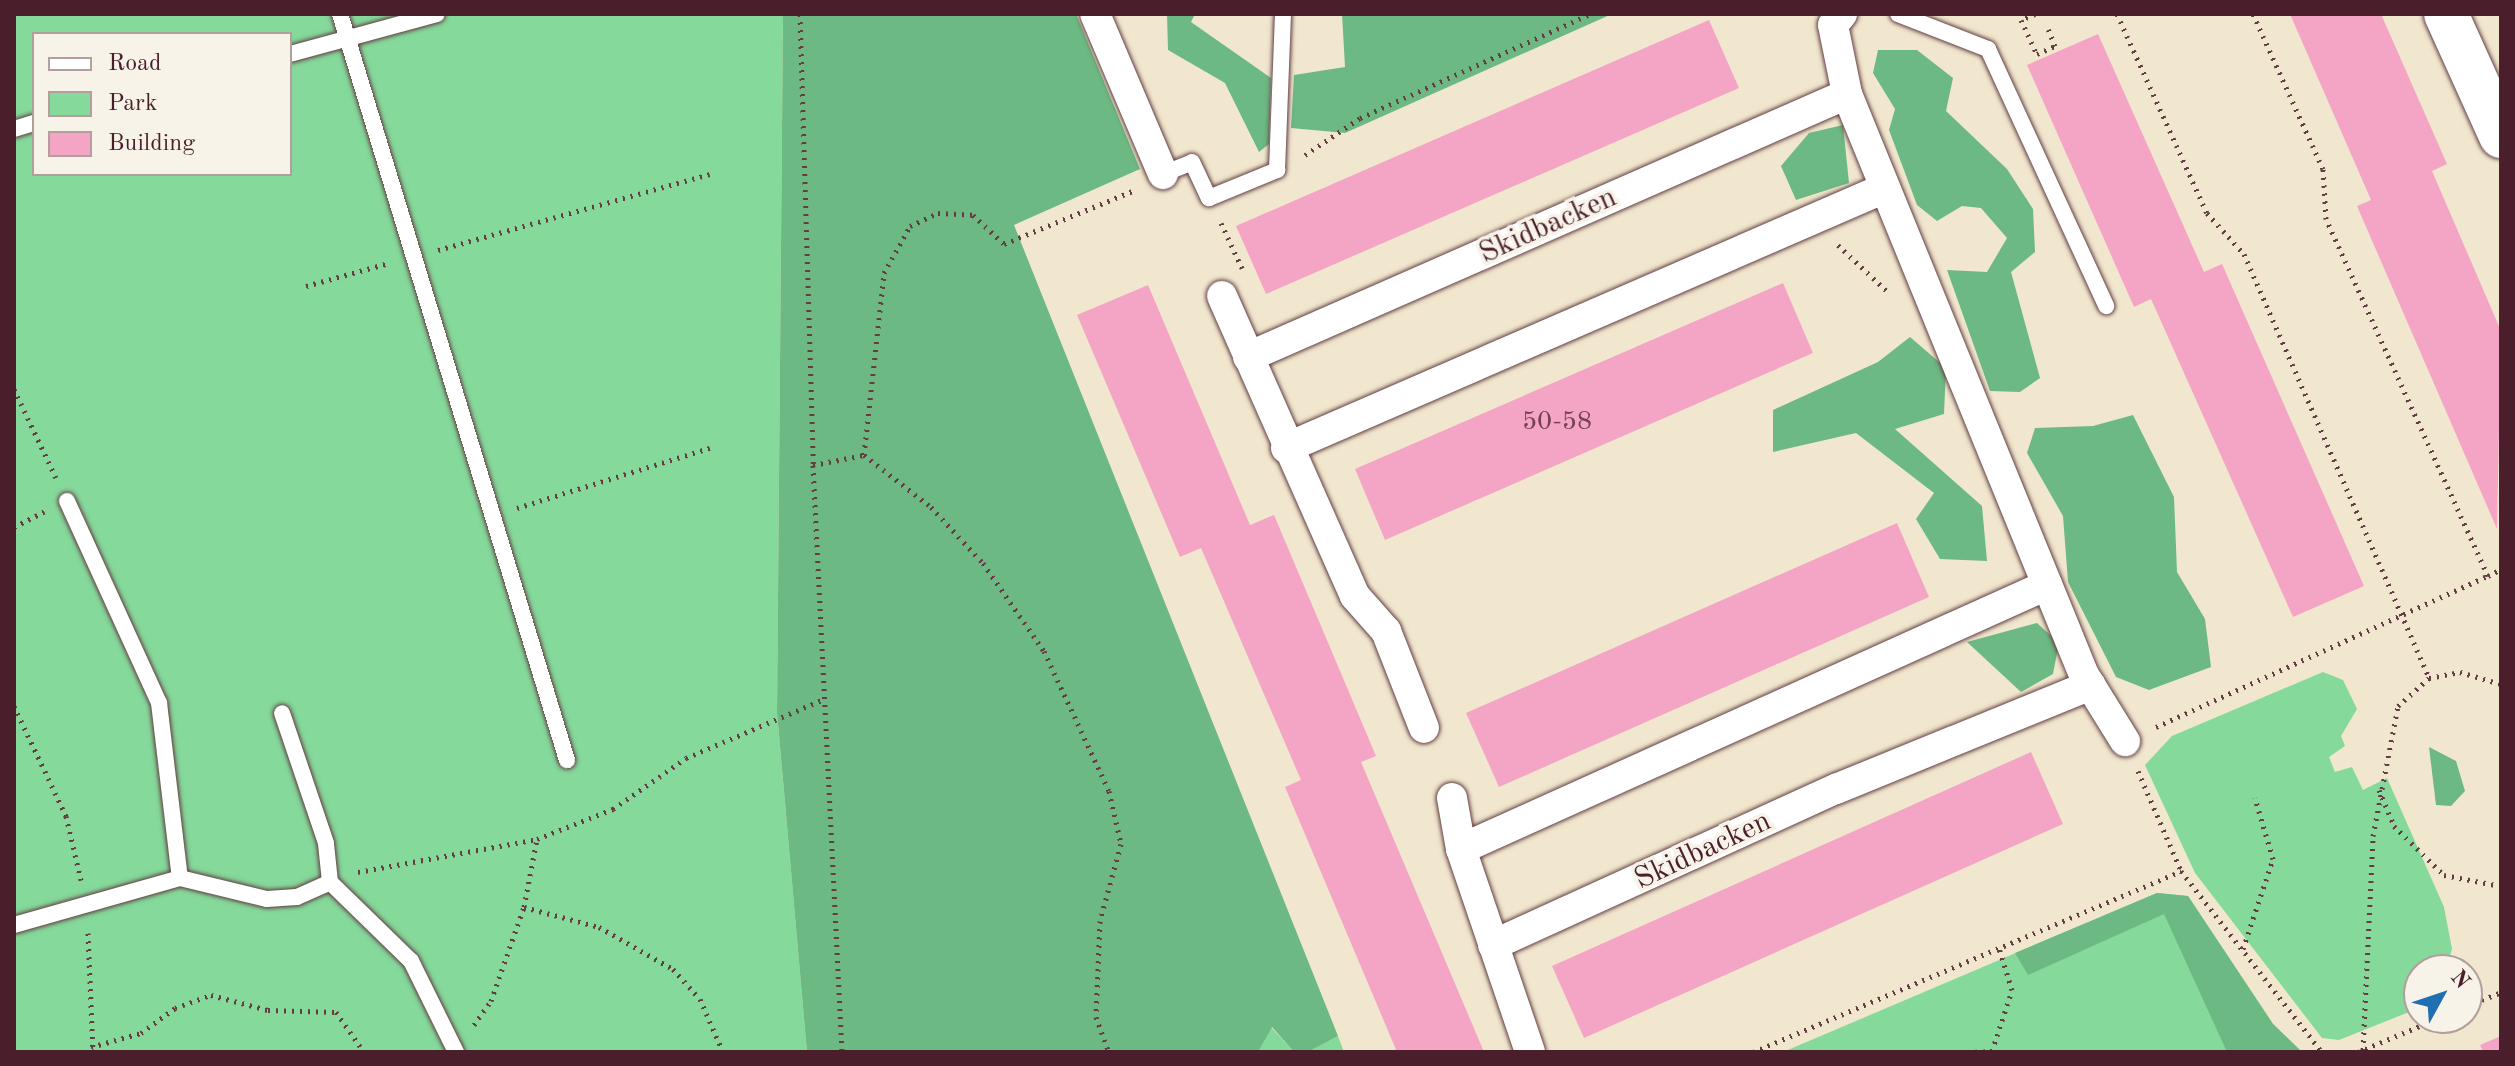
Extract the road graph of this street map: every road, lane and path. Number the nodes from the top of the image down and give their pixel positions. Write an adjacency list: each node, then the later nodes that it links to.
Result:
1 (340, 14): 14 (lane)
2 (437, 14): 14 (lane)
3 (800, 14): 36 (path)
4 (1095, 14): 20 (street)
5 (1283, 14): 18 (lane)
6 (1590, 14): 18 (path)
7 (1842, 14): 16 (street)
8 (1898, 14): 30 (lane)
9 (2035, 14): 13 (path)
10 (2117, 14): 42 (path)
11 (2253, 14): 40 (path)
12 (2446, 14): 17 (street)
13 (2048, 29)
14 (347, 38): 15 (lane); 25 (lane)
15 (292, 53)
16 (1847, 94): 21 (street); 31 (street, Skidbacken)
17 (2501, 136)
18 (1277, 170): 20 (lane)
19 (710, 174): 25 (path)
20 (1163, 174)
21 (1885, 188): 23 (street); 41 (street)
22 (1120, 199): 35 (path)
23 (1811, 220): 29 (path); 34 (street)
24 (1226, 232): 26 (path)
25 (413, 256): 27 (path); 38 (lane)
26 (1250, 285)
27 (306, 286)
28 (1222, 296): 31 (street)
29 (1904, 306)
30 (2106, 306)
31 (1248, 357): 34 (street)
32 (14, 389): 37 (path)
33 (710, 448): 38 (path)
34 (1286, 448): 49 (street)
35 (864, 455): 36 (path); 74 (path)
36 (813, 465): 46 (path)
37 (67, 501): 58 (lane)
38 (492, 516): 51 (lane)
39 (2501, 569): 40 (path)
40 (2488, 576): 42 (path)
41 (2047, 585): 45 (street); 56 (street)
42 (2402, 614): 43 (path); 50 (path)
43 (2429, 678): 44 (path); 52 (path)
44 (2501, 684)
45 (2091, 685): 50 (street); 64 (street, Skidbacken)
46 (824, 699): 55 (path); 73 (path)
47 (14, 706): 61 (path)
48 (282, 713): 59 (lane)
49 (1424, 728)
50 (2125, 741): 57 (path)
51 (567, 760)
52 (2379, 789): 60 (path); 70 (path)
53 (1452, 798): 56 (street)
54 (2255, 798): 66 (path)
55 (537, 839): 59 (path); 62 (path)
56 (1461, 849): 64 (street)
57 (2181, 871): 65 (path); 66 (path)
58 (180, 878): 59 (lane); 61 (lane)
59 (330, 882): 69 (lane)
60 (2501, 886)
61 (87, 906): 63 (lane); 68 (path)
62 (524, 907): 69 (path); 72 (path)
63 (14, 925)
64 (1493, 945): 75 (street)
65 (1999, 948): 76 (path); 78 (path)
66 (2242, 949): 79 (path)
67 (2403, 1033): 70 (path)
68 (92, 1049): 71 (path)
69 (456, 1050)
70 (2361, 1051)
71 (364, 1052)
72 (723, 1052)
73 (842, 1052)
74 (1109, 1052)
75 (1530, 1052)
76 (1753, 1052)
77 (1967, 1052): 78 (path)
78 (1994, 1052)
79 (2322, 1052)

